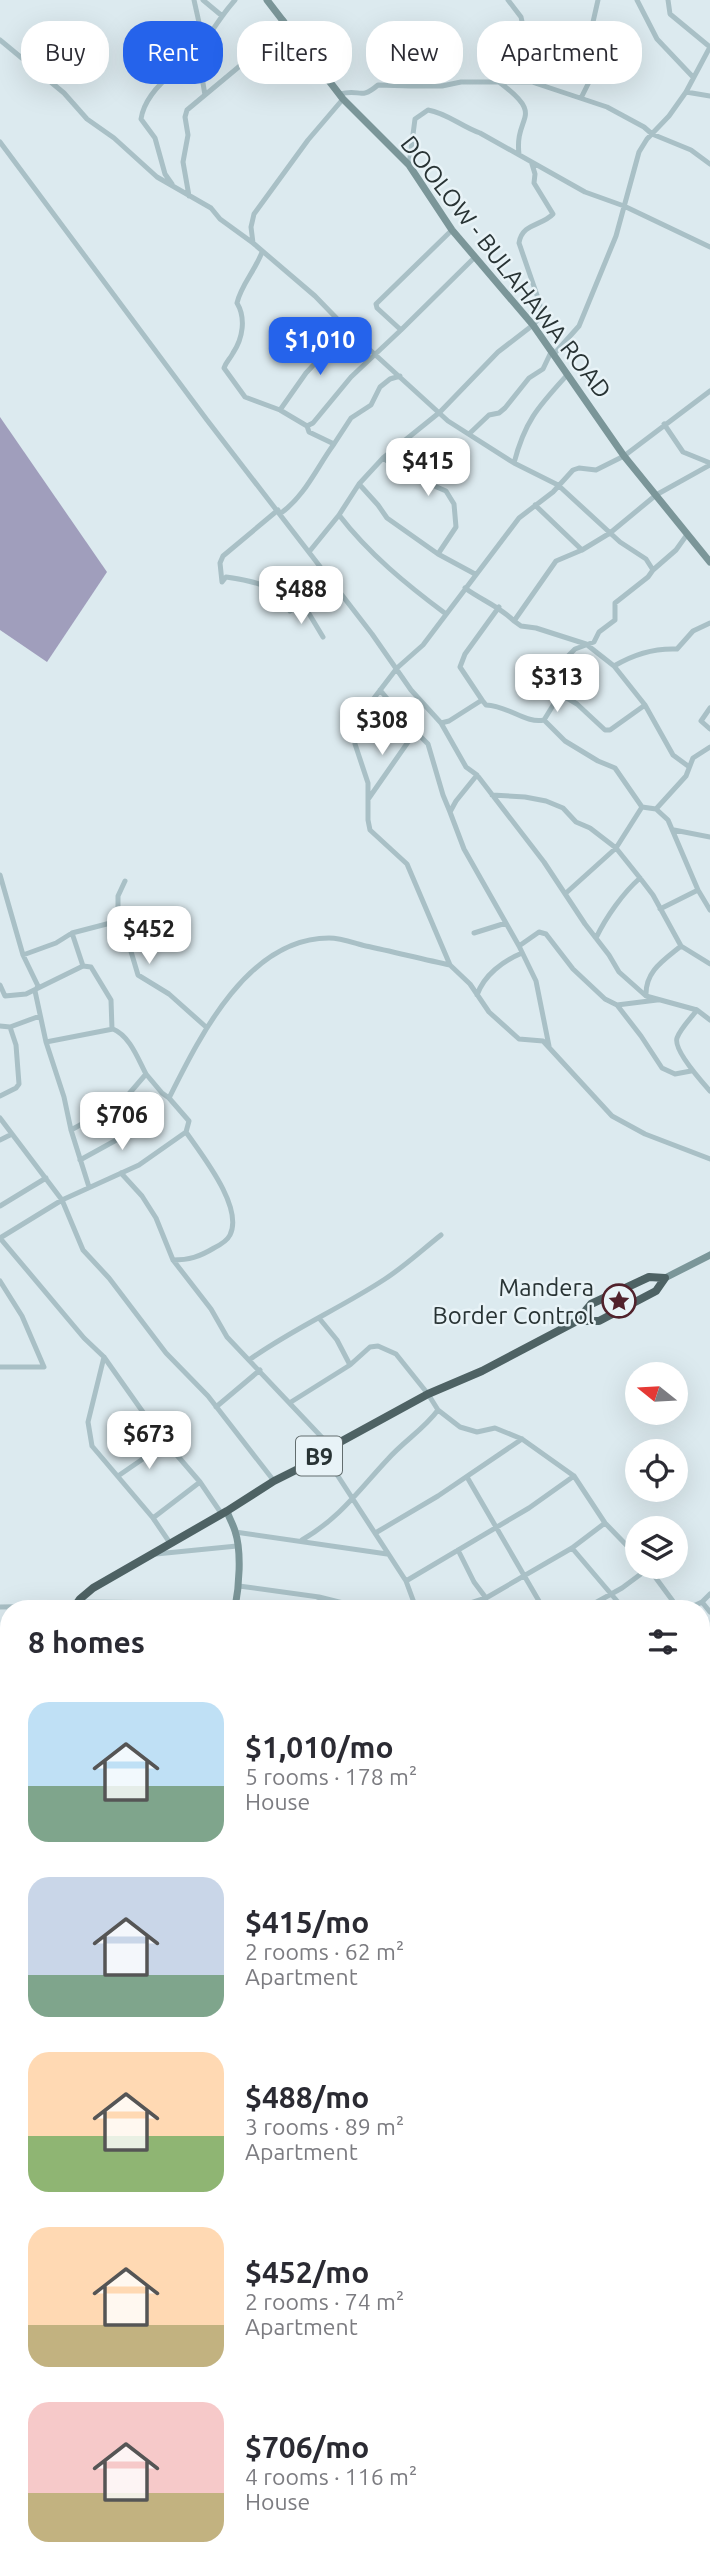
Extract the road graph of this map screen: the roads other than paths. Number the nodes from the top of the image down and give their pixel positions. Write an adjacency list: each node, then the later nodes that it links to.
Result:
1 (194, 0): 11 (street)
2 (203, 0): 9 (street)
3 (235, 0): 9 (street)
4 (267, 0): 10 (main road, DOOLOW - BULAHAWA ROAD)
5 (508, 0): 13 (street)
6 (598, 0): 26 (street)
7 (637, 0): 16 (street)
8 (668, 0): 15 (street)
9 (221, 15): 12 (street)
10 (284, 20): 23 (street); 24 (main road, DOOLOW - BULAHAWA ROAD)
11 (199, 21)
12 (217, 21)
13 (522, 21)
14 (0, 40): 33 (street)
15 (710, 47): 16 (street)
16 (692, 76): 22 (street)
17 (477, 82): 24 (street)
18 (163, 84): 33 (street)
19 (204, 84): 23 (street)
20 (502, 84): 29 (street)
21 (538, 84): 26 (street)
22 (686, 92): 25 (street); 27 (street)
23 (205, 95): 34 (street)
24 (342, 96): 32 (main road, DOOLOW - BULAHAWA ROAD); 37 (street)
25 (710, 96)
26 (582, 98): 27 (street)
27 (652, 134): 31 (street); 35 (street)
28 (0, 142): 63 (street)
29 (519, 153): 30 (street); 32 (street)
30 (532, 164): 35 (street); 41 (street)
31 (710, 164)
32 (409, 165): 36 (main road, DOOLOW - BULAHAWA ROAD)
33 (174, 188): 34 (street)
34 (189, 195): 37 (street)
35 (624, 206): 38 (street); 44 (street)
36 (452, 230): 40 (main road, DOOLOW - BULAHAWA ROAD); 43 (street)
37 (253, 243): 39 (street)
38 (710, 247)
39 (262, 252): 42 (street); 49 (street)
40 (475, 257): 41 (main road, DOOLOW - BULAHAWA ROAD); 43 (street)
41 (533, 325): 44 (main road, DOOLOW - BULAHAWA ROAD); 50 (street)
42 (347, 329): 45 (street); 49 (street)
43 (401, 330): 45 (street)
44 (553, 352): 46 (main road, DOOLOW - BULAHAWA ROAD); 53 (street)
45 (374, 354): 47 (street); 52 (street)
46 (568, 374): 55 (main road, DOOLOW - BULAHAWA ROAD); 57 (street)
47 (400, 376): 50 (street); 54 (street)
48 (710, 391): 51 (street)
49 (280, 410): 52 (street)
50 (440, 412): 53 (street); 56 (street)
51 (664, 424): 55 (street); 58 (street)
52 (307, 426): 54 (street)
53 (469, 434): 57 (street)
54 (334, 444): 63 (street)
55 (624, 456): 60 (street); 61 (main road, DOOLOW - BULAHAWA ROAD)
56 (383, 457): 59 (street); 69 (street)
57 (514, 463): 60 (street)
58 (710, 464): 61 (street)
59 (359, 484): 64 (street); 69 (street)
60 (558, 485): 62 (street); 65 (street)
61 (656, 495): 65 (street); 66 (main road, DOOLOW - BULAHAWA ROAD)
62 (535, 505): 67 (street); 72 (street)
63 (279, 512): 68 (street); 75 (street)
64 (339, 515): 68 (street); 77 (street)
65 (610, 533): 67 (street); 71 (street)
66 (686, 536): 70 (main road, DOOLOW - BULAHAWA ROAD); 71 (street)
67 (582, 550): 78 (street)
68 (309, 552): 73 (street)
69 (438, 554): 72 (street)
70 (710, 562)
71 (653, 570): 81 (street)
72 (475, 574): 74 (street)
73 (333, 583): 75 (street); 83 (street)
74 (464, 588): 76 (street); 77 (street)
75 (302, 602): 80 (street)
76 (499, 607): 78 (street); 86 (street)
77 (446, 614): 83 (street)
78 (514, 621): 81 (street)
79 (710, 623): 82 (street)
80 (323, 638)
81 (586, 644): 82 (street); 85 (street)
82 (614, 666): 87 (street)
83 (397, 668): 84 (street); 90 (street)
84 (380, 690): 92 (street); 97 (street)
85 (560, 694): 87 (street); 89 (street)
86 (482, 700): 89 (street); 90 (street)
87 (645, 705): 94 (street)
88 (710, 708): 91 (street)
89 (544, 720): 98 (street)
90 (440, 723): 95 (street)
91 (710, 729)
92 (415, 732): 97 (street); 100 (street)
93 (710, 747): 94 (street)
94 (688, 766): 99 (street)
95 (477, 775): 96 (street); 100 (street)
96 (492, 795): 103 (street); 108 (street)
97 (369, 798): 121 (street)
98 (642, 807): 99 (street); 103 (street)
99 (656, 809): 101 (street)
100 (450, 812): 112 (street)
101 (674, 830): 102 (street); 107 (street)
102 (710, 837)
103 (616, 848): 105 (street); 108 (street)
104 (0, 875): 119 (street)
105 (640, 878): 109 (street); 115 (street)
106 (125, 881): 111 (street)
107 (698, 890): 109 (street); 110 (street)
108 (566, 893): 115 (street)
109 (660, 909): 117 (street)
110 (710, 910)
111 (122, 920): 113 (street); 134 (street)
112 (506, 923): 114 (street); 116 (street)
113 (72, 933): 119 (street); 122 (street)
114 (474, 933)
115 (596, 938): 126 (street)
116 (519, 946): 118 (street); 128 (street)
117 (681, 946): 120 (street); 126 (street)
118 (522, 953): 125 (street); 137 (street)
119 (23, 955): 124 (street)
120 (710, 964)
121 (450, 965): 125 (street); 134 (street)
122 (83, 966): 124 (street); 135 (street)
123 (0, 985): 124 (street)
124 (38, 986): 130 (street)
125 (477, 995): 137 (street)
126 (646, 996): 127 (street)
127 (660, 999): 128 (street); 129 (street)
128 (617, 1005): 138 (street)
129 (697, 1010): 131 (street); 138 (street)
130 (40, 1016): 133 (street); 136 (street)
131 (710, 1020)
132 (0, 1026): 133 (street)
133 (10, 1027): 141 (street)
134 (206, 1027): 142 (street)
135 (111, 1029): 136 (street); 139 (street)
136 (46, 1042): 145 (street)
137 (550, 1047): 149 (street)
138 (691, 1071): 140 (street)
139 (146, 1074): 142 (street); 145 (street)
140 (710, 1091)
141 (0, 1096)
142 (169, 1098): 146 (street)
143 (141, 1113): 150 (street)
144 (0, 1118): 147 (street)
145 (71, 1130): 150 (street)
146 (187, 1132): 151 (street); 158 (street)
147 (12, 1134): 148 (street); 152 (street)
148 (0, 1140)
149 (710, 1159)
150 (80, 1160): 153 (street)
151 (121, 1173): 153 (street); 158 (street)
152 (46, 1178): 154 (street); 155 (street)
153 (89, 1187): 154 (street)
154 (62, 1200): 163 (street); 170 (street)
155 (0, 1206)
156 (441, 1235): 161 (street)
157 (710, 1255): 159 (main road)
158 (173, 1260): 164 (street)
159 (665, 1278): 162 (highway, B9); 162 (highway, B9)
160 (0, 1281): 166 (street)
161 (319, 1318): 164 (street); 165 (street)
162 (577, 1321): 168 (highway, B9)
163 (104, 1357): 173 (street); 175 (street)
164 (250, 1360): 167 (street)
165 (350, 1365): 168 (street); 169 (street)
166 (0, 1367)
167 (260, 1370): 169 (street); 170 (street)
168 (428, 1394): 171 (street); 174 (highway, B9)
169 (291, 1402): 174 (street)
170 (216, 1407): 178 (street)
171 (438, 1410): 172 (street); 180 (street)
172 (522, 1439): 176 (street); 177 (street)
173 (166, 1443): 175 (street); 179 (street)
174 (327, 1450): 178 (highway, B9); 180 (street)
175 (118, 1476): 182 (street)
176 (574, 1476): 183 (street); 184 (street)
177 (467, 1477): 184 (street); 186 (street)
178 (274, 1481): 181 (highway, B9)
179 (200, 1482): 181 (street); 182 (street)
180 (354, 1498): 186 (street); 187 (street)
181 (224, 1512): 185 (main road); 188 (highway, B9)
182 (153, 1518): 188 (street)
183 (605, 1523): 189 (street); 191 (street)
184 (497, 1526): 192 (street); 195 (street)
185 (236, 1532): 187 (street); 190 (main road)
186 (377, 1532): 194 (street)
187 (302, 1540): 194 (street)
188 (170, 1544): 193 (highway, B9)
189 (625, 1544)
190 (237, 1546): 193 (street); 199 (main road)
191 (572, 1548): 195 (street); 200 (street)
192 (458, 1550): 198 (street); 202 (street)
193 (150, 1554): 203 (highway, B9)
194 (387, 1554): 198 (street)
195 (525, 1575): 202 (street); 208 (street)
196 (631, 1579): 200 (street)
197 (657, 1579): 211 (street)
198 (406, 1581): 206 (street)
199 (239, 1586): 201 (street); 204 (main road)
200 (610, 1594): 209 (street); 210 (street)
201 (319, 1597): 205 (street)
202 (486, 1598): 207 (street)
203 (80, 1600)
204 (236, 1600)
205 (331, 1600)
206 (413, 1600)
207 (480, 1600)
208 (539, 1600)
209 (600, 1600)
210 (616, 1600)
211 (672, 1600)

